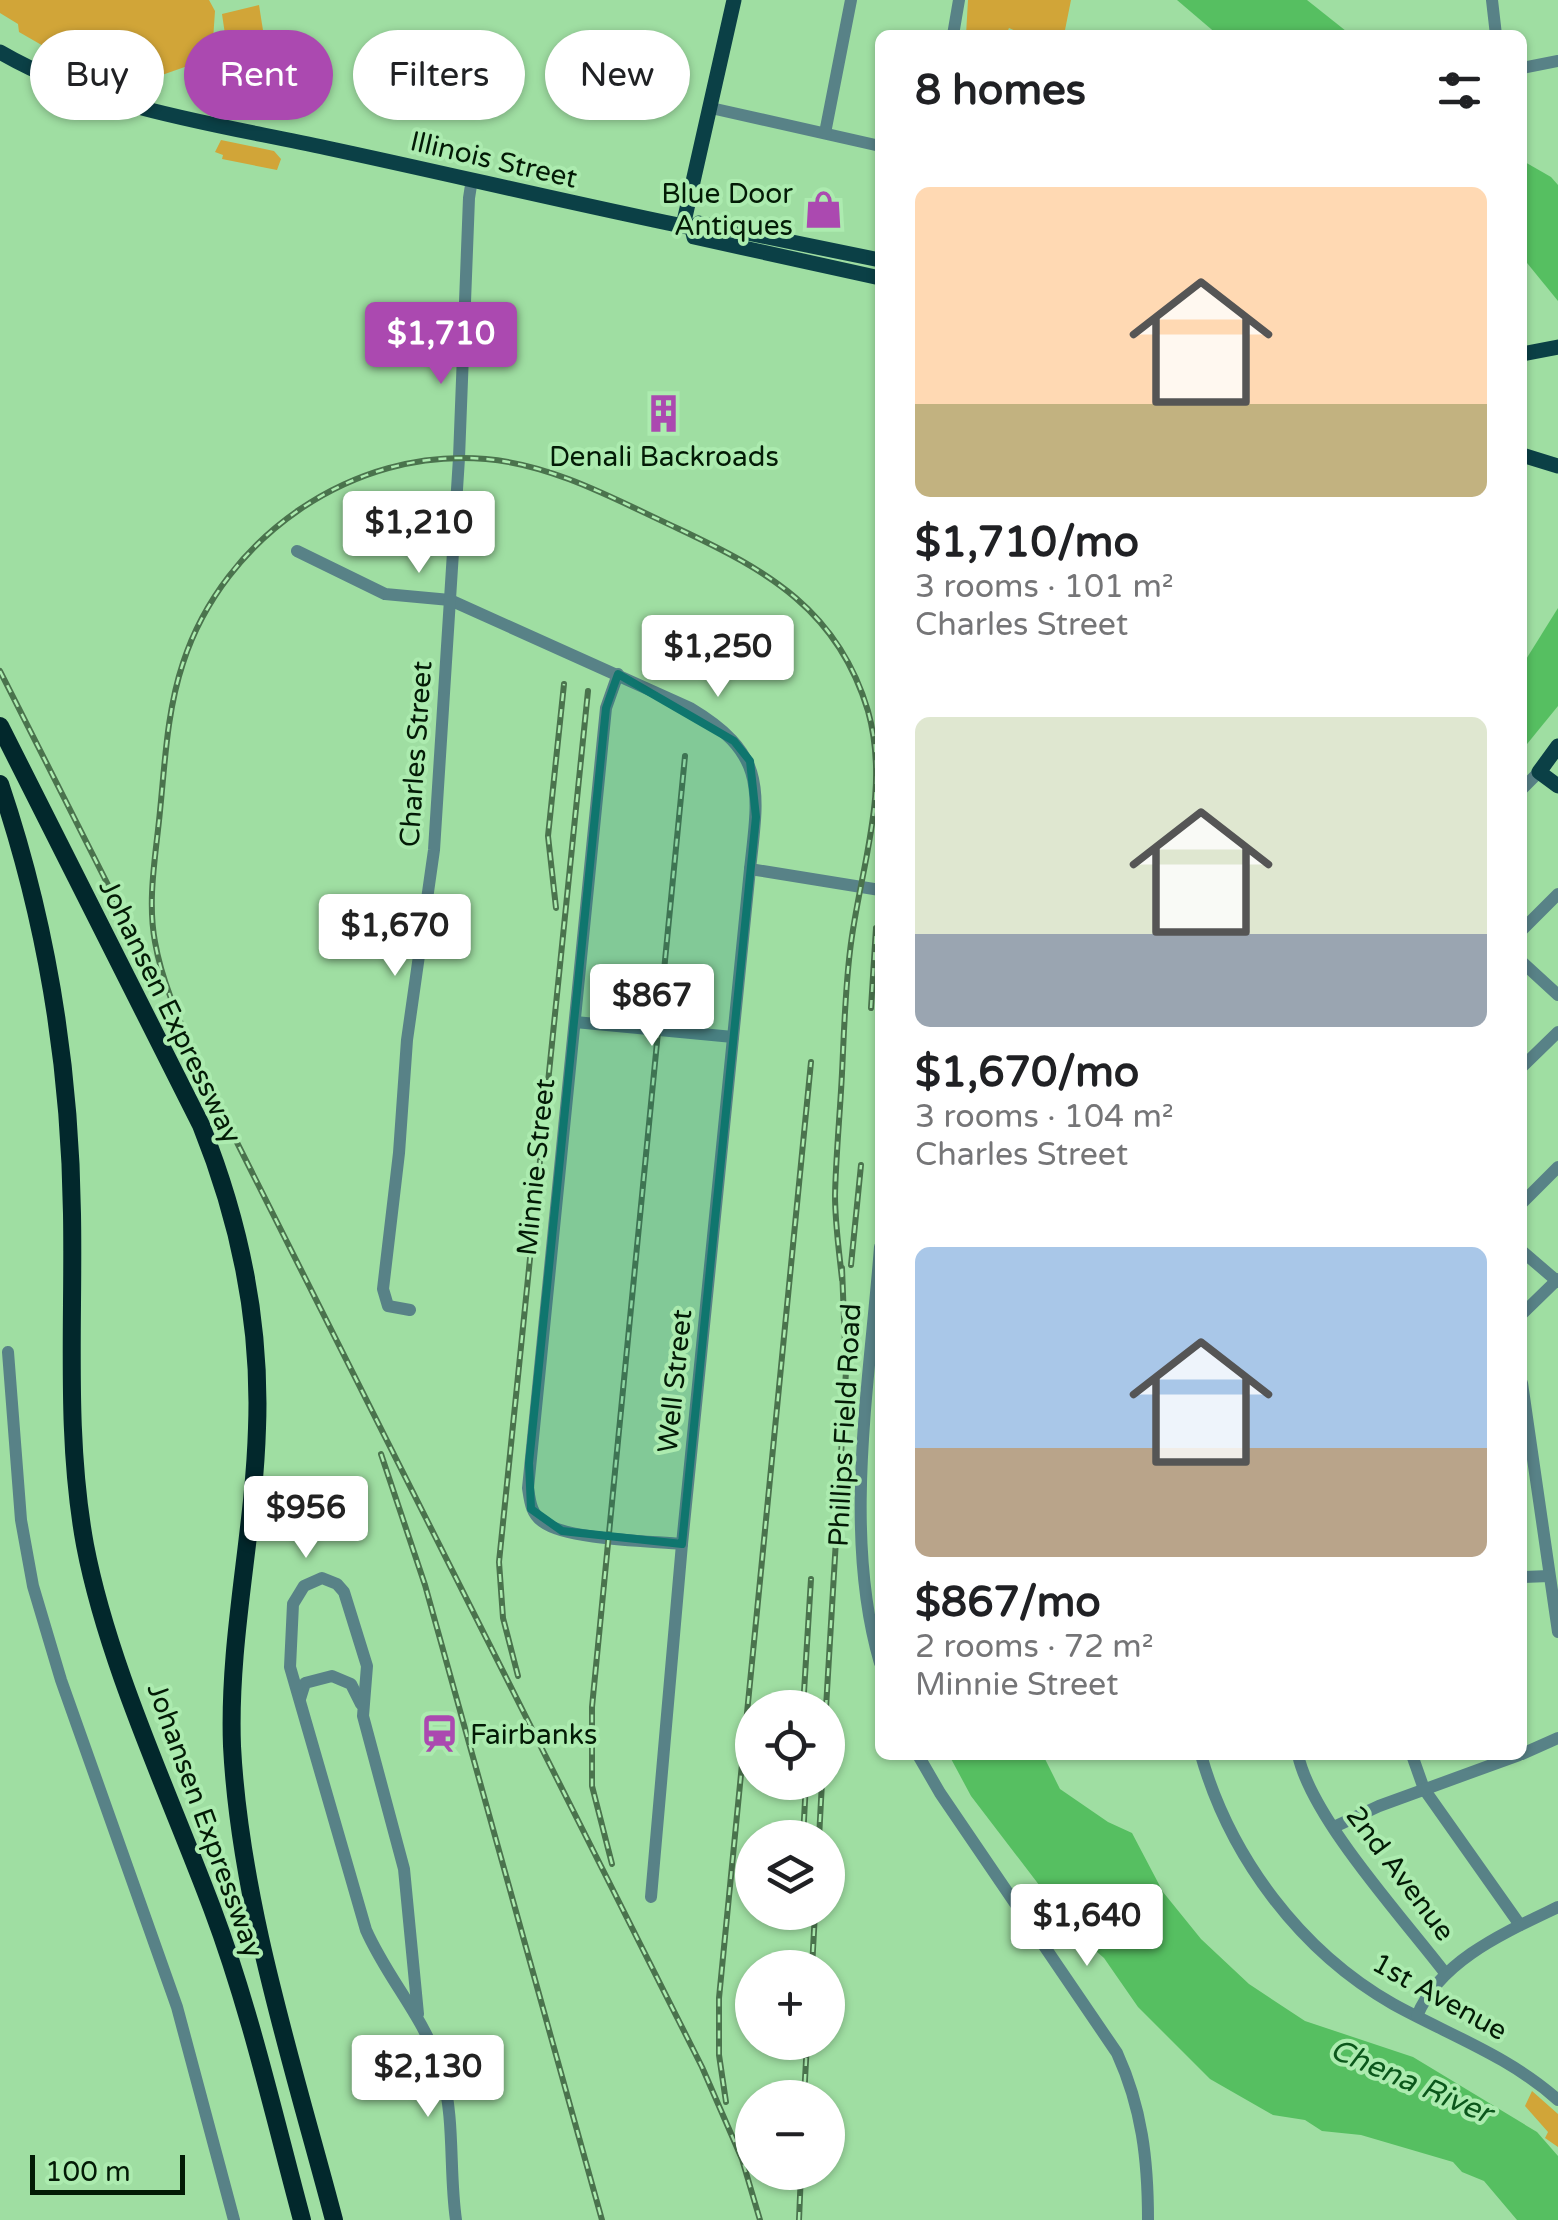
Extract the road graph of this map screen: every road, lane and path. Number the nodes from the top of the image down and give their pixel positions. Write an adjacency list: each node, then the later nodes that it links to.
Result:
1 (734, 0): 10 (main road)
2 (851, 0): 11 (street)
3 (960, 0): 5 (street)
4 (1492, 0): 6 (street)
5 (953, 30)
6 (1495, 30)
7 (0, 52): 13 (main road, Illinois Street)
8 (1558, 61): 9 (street)
9 (1527, 67)
10 (710, 108): 11 (street); 14 (main road)
11 (825, 133): 12 (street)
12 (875, 145)
13 (472, 179): 14 (main road, Illinois Street); 22 (street, Charles Street)
14 (687, 227): 15 (main road, Illinois Street); 16 (main road, Illinois Street)
15 (875, 259)
16 (875, 277)
17 (1552, 348): 18 (main road)
18 (1527, 353)
19 (1527, 457): 20 (main road)
20 (1558, 466)
21 (297, 551): 22 (street, Well Street)
22 (450, 600): 23 (street, Well Street); 45 (street, Charles Street)
23 (618, 674): 30 (street, Well Street); 36 (street, Minnie Street)
24 (0, 726): 75 (highway, Johansen Expressway)
25 (1558, 746): 26 (main road)
26 (1539, 772): 28 (street); 29 (main road)
27 (0, 784): 74 (highway, Johansen Expressway)
28 (1527, 784)
29 (1558, 786)
30 (750, 869): 31 (street); 38 (street, Well Street)
31 (875, 889)
32 (1558, 894): 33 (street)
33 (1527, 925)
34 (1527, 967): 35 (street)
35 (1558, 995)
36 (575, 1022): 38 (street); 50 (street, Minnie Street)
37 (1558, 1032): 39 (street)
38 (733, 1037): 50 (street, Well Street)
39 (1527, 1061)
40 (1558, 1167): 41 (street)
41 (1527, 1197)
42 (1527, 1255): 43 (street)
43 (1557, 1280): 44 (street)
44 (1527, 1309)
45 (410, 1310)
46 (875, 1315): 54 (street, Phillips Field Road)
47 (8, 1352): 73 (street)
48 (1527, 1454): 49 (street)
49 (1530, 1496): 51 (street)
50 (682, 1544): 66 (street, Well Street)
51 (1549, 1576): 52 (street); 53 (street)
52 (1527, 1577)
53 (1558, 1632)
54 (875, 1642)
55 (300, 1705): 56 (street); 56 (street); 70 (street)
56 (362, 1707): 70 (street)
57 (1558, 1738): 58 (street)
58 (1527, 1750)
59 (921, 1760): 77 (street)
60 (1202, 1760): 71 (street, 1st Avenue)
61 (1300, 1760): 65 (street, 2nd Avenue)
62 (1414, 1760): 64 (street)
63 (1502, 1760): 64 (street)
64 (1424, 1789): 65 (street); 68 (street)
65 (1334, 1826): 69 (street, 2nd Avenue)
66 (651, 1897)
67 (1558, 1907): 68 (street)
68 (1520, 1925): 69 (street)
69 (1445, 1972): 71 (street, 2nd Avenue)
70 (418, 2014): 76 (street)
71 (1417, 2016): 72 (street, 1st Avenue)
72 (1558, 2100)
73 (234, 2220)
74 (302, 2220)
75 (334, 2220)
76 (456, 2220)
77 (1148, 2220)

